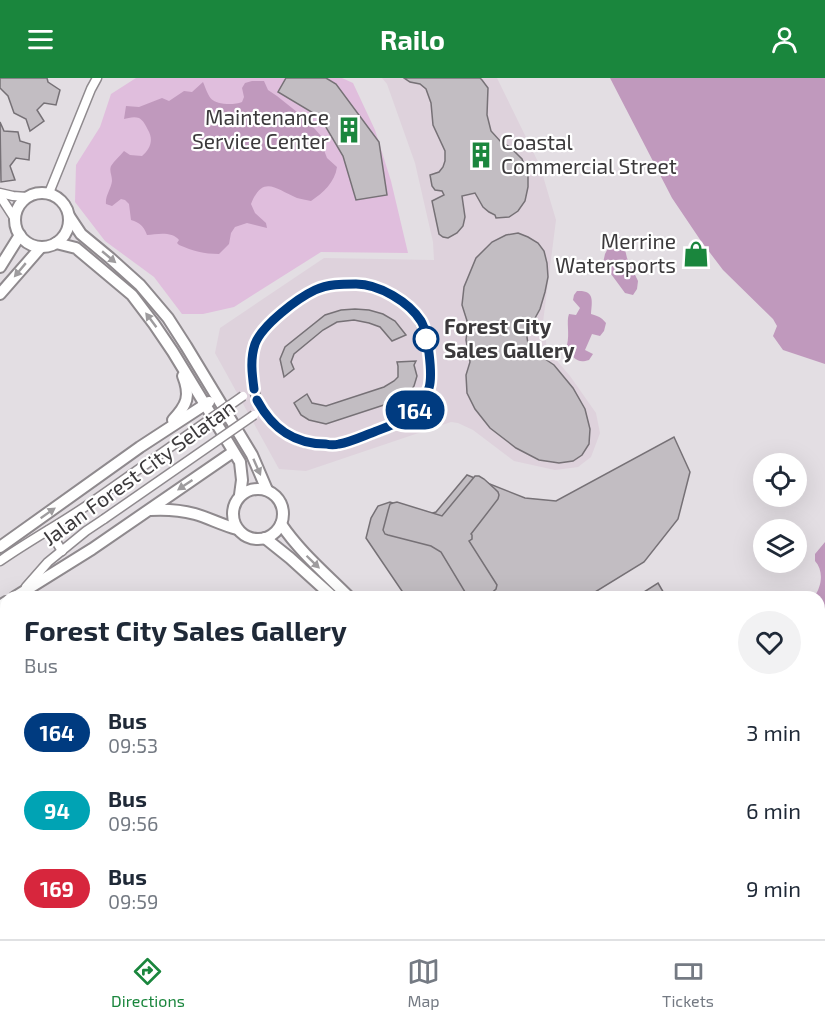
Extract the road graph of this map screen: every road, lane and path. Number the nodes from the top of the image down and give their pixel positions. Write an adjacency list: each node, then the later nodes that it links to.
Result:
1 (97, 78): 2 (street)
2 (49, 193): 4 (street); 5 (street)
3 (0, 194): 4 (street); 6 (street)
4 (27, 197): 6 (street)
5 (69, 216): 8 (street); 14 (street, one-way to 14)
6 (15, 219): 7 (street)
7 (20, 235): 9 (street); 10 (street)
8 (56, 243): 9 (street); 12 (street, one-way to 8)
9 (41, 247): 11 (street, one-way to 11)
10 (0, 267)
11 (0, 294)
12 (173, 352): 15 (street); 17 (street)
13 (254, 389): 16 (street); 16 (street); 24 (street, Jalan Forest City Selatan, bridge)
14 (217, 396): 15 (street); 19 (street, one-way to 19)
15 (205, 405): 17 (street); 18 (street)
16 (262, 409): 27 (street, Jalan Forest City Selatan, bridge)
17 (140, 447): 26 (street, one-way to 17)
18 (234, 452): 20 (street); 21 (street, one-way to 21)
19 (267, 490): 20 (street); 22 (street)
20 (240, 495): 23 (street)
21 (149, 510): 23 (street); 30 (street)
22 (281, 524): 25 (street); 32 (street, one-way to 32)
23 (237, 529): 25 (street)
24 (49, 530): 27 (street); 28 (street, Jalan Forest City Selatan)
25 (265, 538): 31 (street)
26 (0, 547)
27 (63, 551): 29 (street, Jalan Forest City Selatan)
28 (0, 561)
29 (22, 591)
30 (25, 591)
31 (326, 591)
32 (342, 591)

